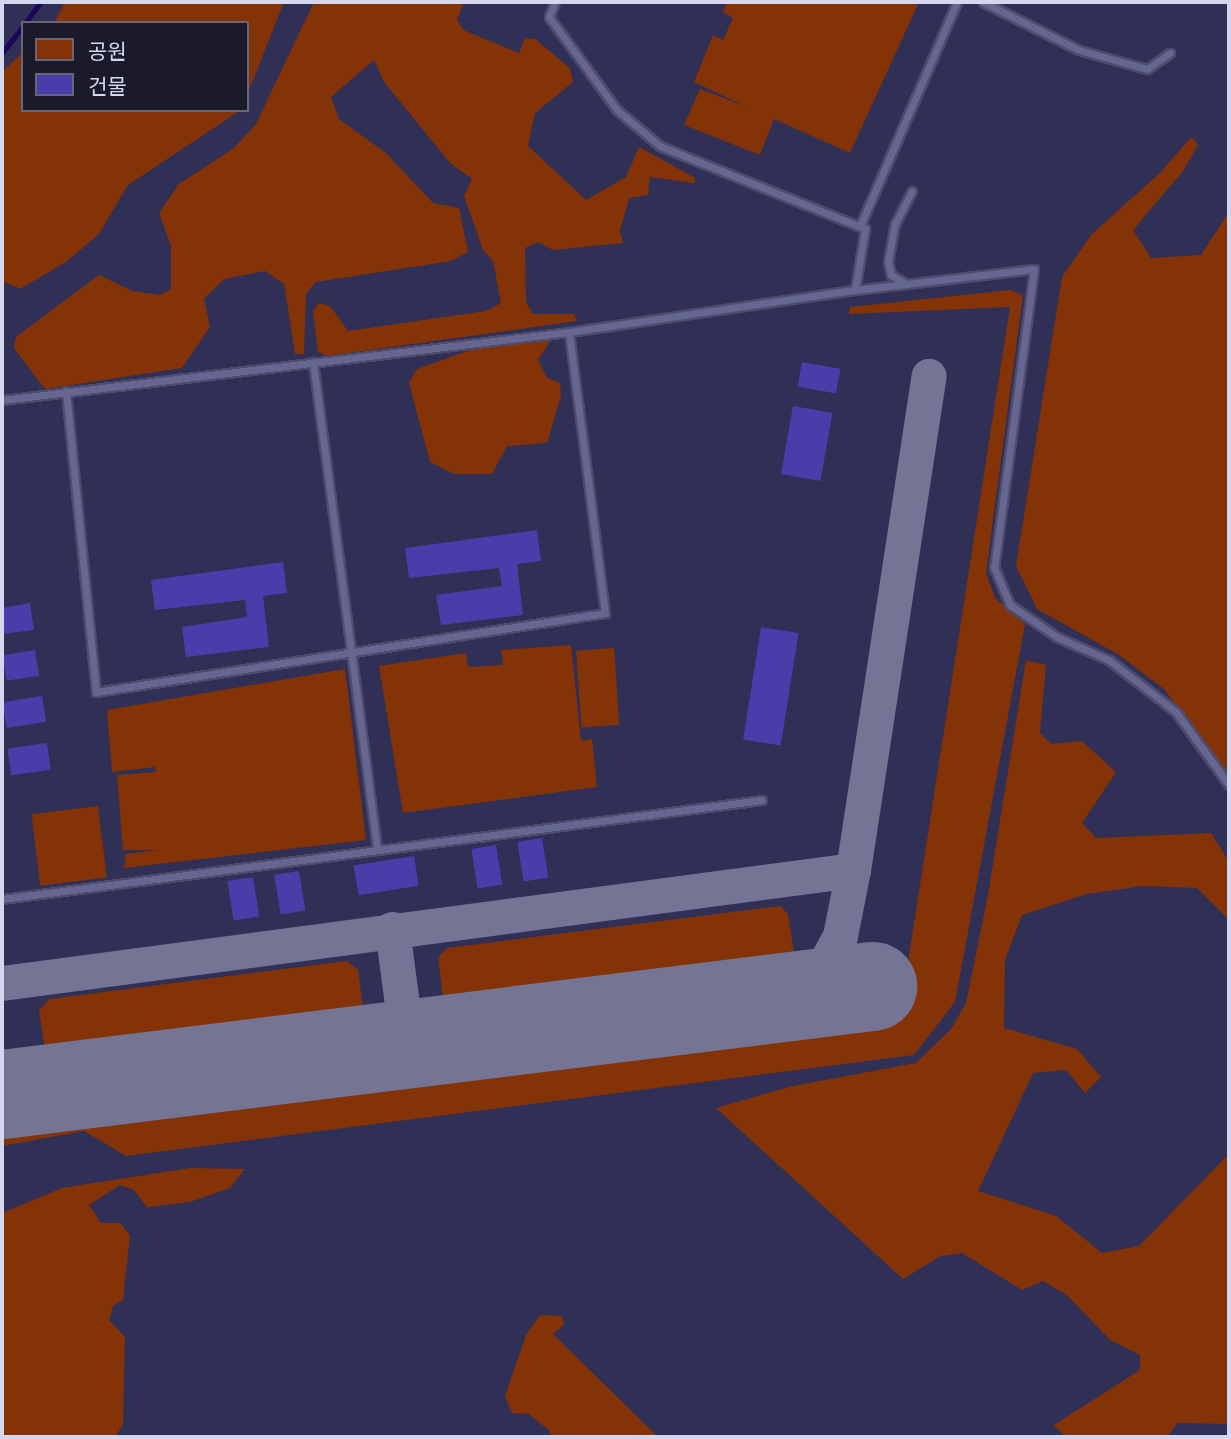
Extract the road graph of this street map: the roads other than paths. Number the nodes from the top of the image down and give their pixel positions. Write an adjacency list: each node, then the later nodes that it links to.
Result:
1 (555, 2): 6 (lane)
2 (957, 2): 6 (lane)
3 (982, 2): 4 (lane)
4 (1170, 53)
5 (912, 191): 7 (lane)
6 (860, 226): 8 (lane)
7 (909, 284): 8 (lane); 14 (lane)
8 (855, 290): 9 (lane)
9 (569, 332): 10 (lane); 13 (lane)
10 (313, 362): 11 (lane); 13 (lane)
11 (66, 391): 12 (lane); 13 (lane)
12 (2, 400)
13 (354, 654): 16 (lane)
14 (1229, 785)
15 (762, 800): 16 (lane)
16 (377, 850): 17 (lane)
17 (2, 899)

